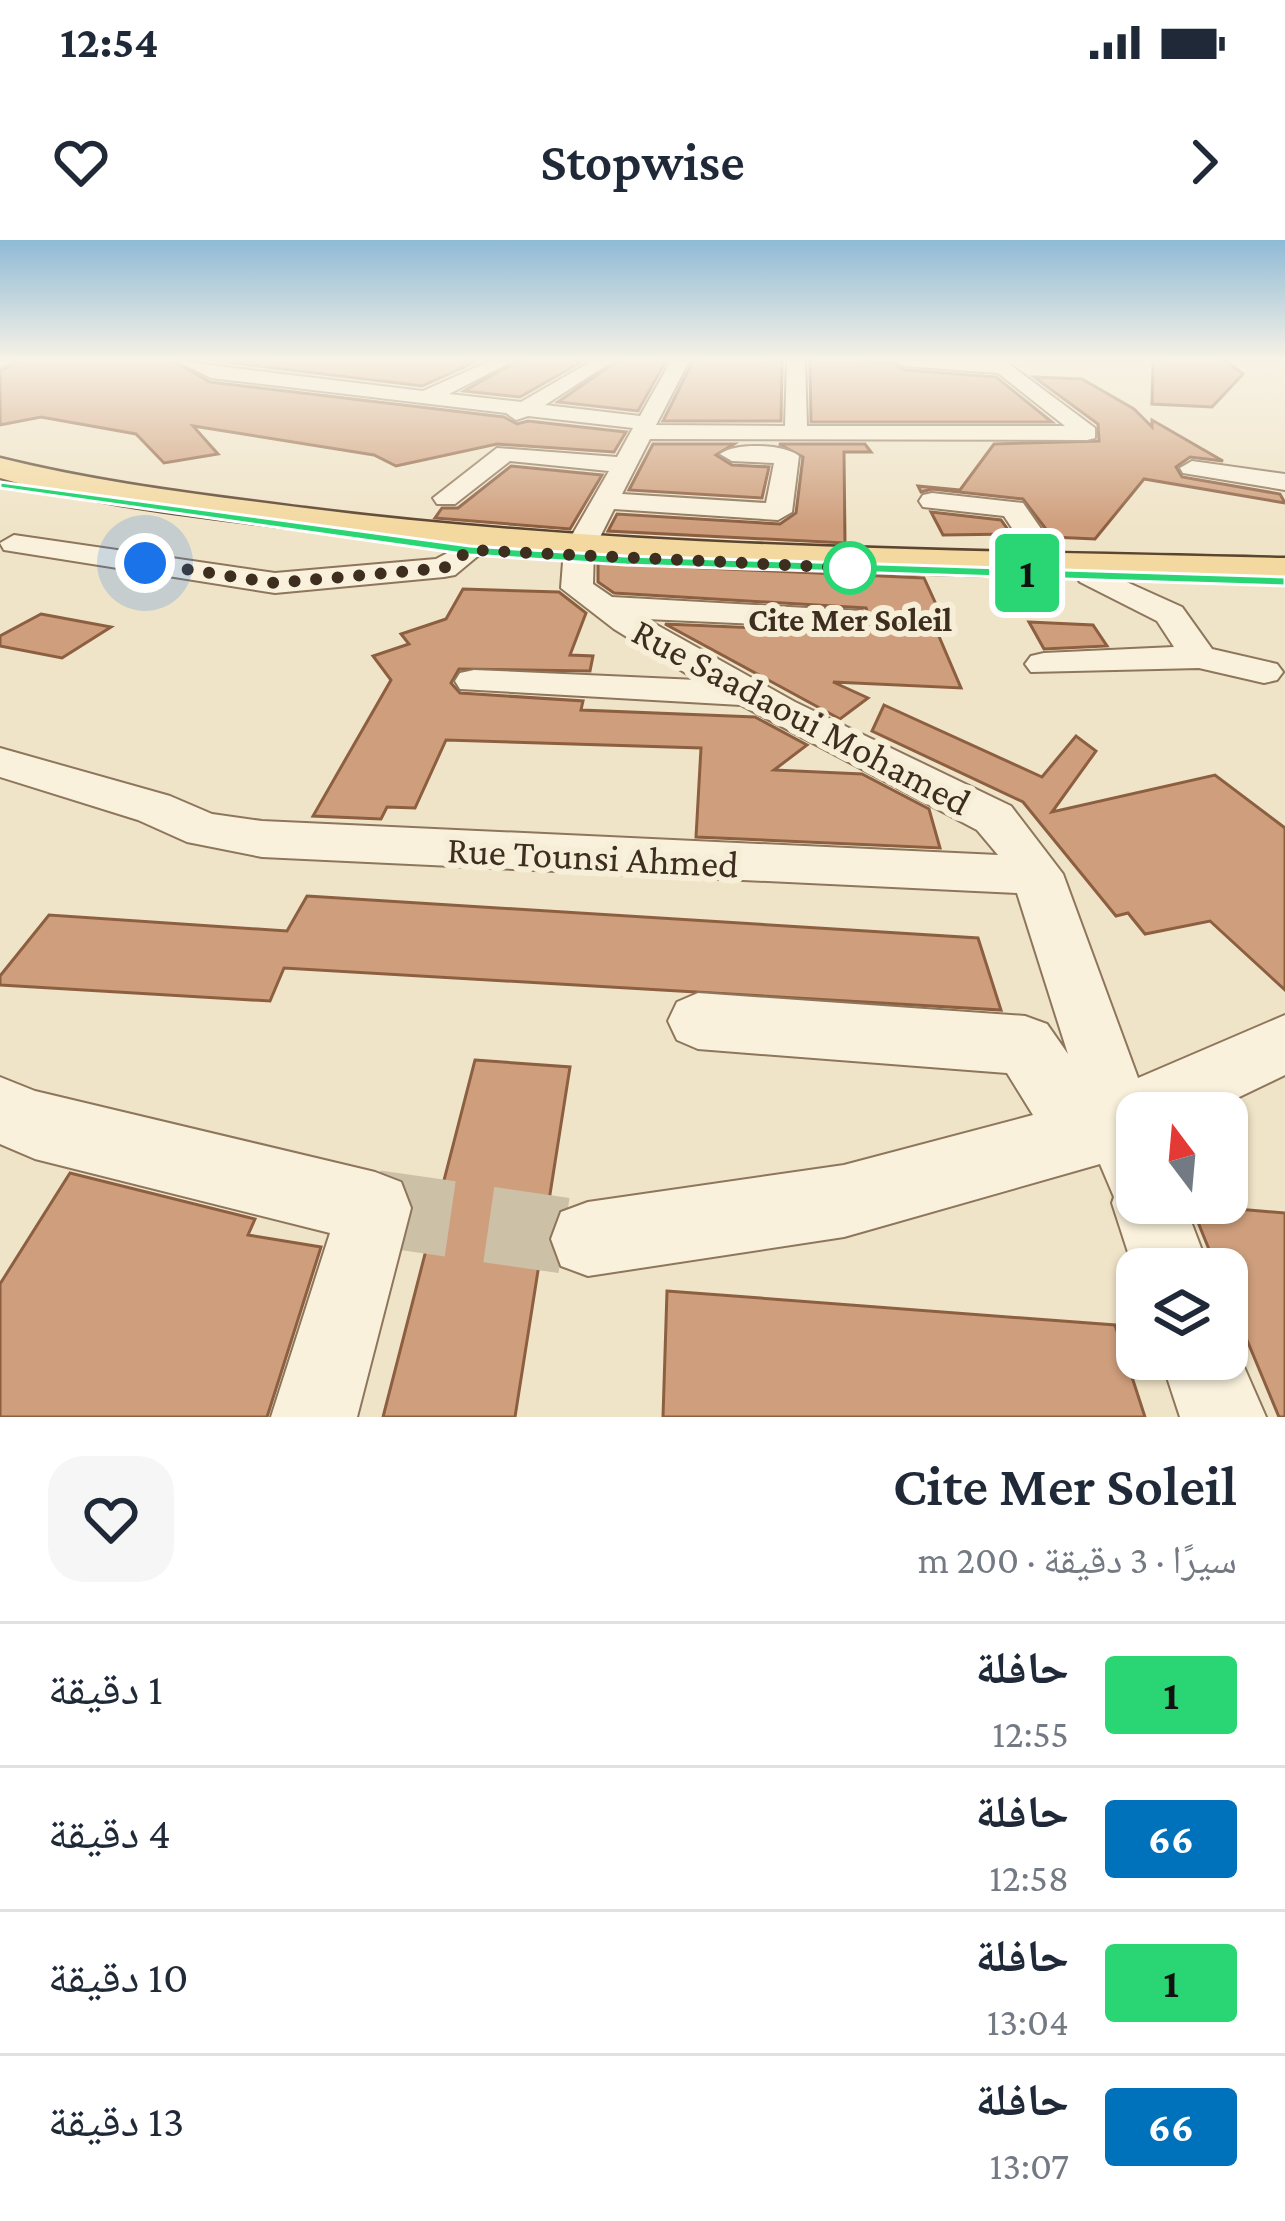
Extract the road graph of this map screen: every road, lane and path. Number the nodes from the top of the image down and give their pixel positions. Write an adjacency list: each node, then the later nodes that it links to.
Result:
1 (388, 416): 7 (street)
2 (513, 416): 8 (street)
3 (549, 416): 10 (street)
4 (651, 416): 10 (street)
5 (796, 416): 9 (street)
6 (1065, 416): 9 (street)
7 (382, 419)
8 (494, 429)
9 (796, 429): 10 (street)
10 (636, 443): 15 (street); 16 (street); 16 (street)
11 (1192, 468): 13 (street)
12 (0, 469): 20 (main road)
13 (1285, 482)
14 (0, 485): 19 (main road)
15 (446, 498)
16 (606, 501): 20 (street)
17 (932, 501): 21 (street)
18 (14, 544): 19 (street)
19 (470, 550): 20 (main road)
20 (578, 553): 21 (main road); 23 (main road); 25 (street, Rue Saadaoui Mohamed)
21 (1049, 563): 22 (main road)
22 (1285, 570)
23 (1091, 575): 24 (main road); 27 (street)
24 (1285, 581)
25 (604, 607): 26 (street); 31 (street, Rue Saadaoui Mohamed)
26 (850, 618)
27 (1199, 658): 28 (street); 29 (street)
28 (1044, 664)
29 (1264, 672)
30 (474, 681): 31 (street)
31 (751, 695): 33 (street, Rue Saadaoui Mohamed)
32 (0, 762): 33 (street, Rue Tounsi Ahmed)
33 (1038, 874): 37 (street, Rue Saadaoui Mohamed)
34 (698, 1021): 37 (street)
35 (1285, 1044): 37 (street)
36 (0, 1110): 40 (street)
37 (1114, 1142): 38 (street)
38 (588, 1239)
39 (1209, 1380): 41 (street)
40 (314, 1417)
41 (1222, 1417)

